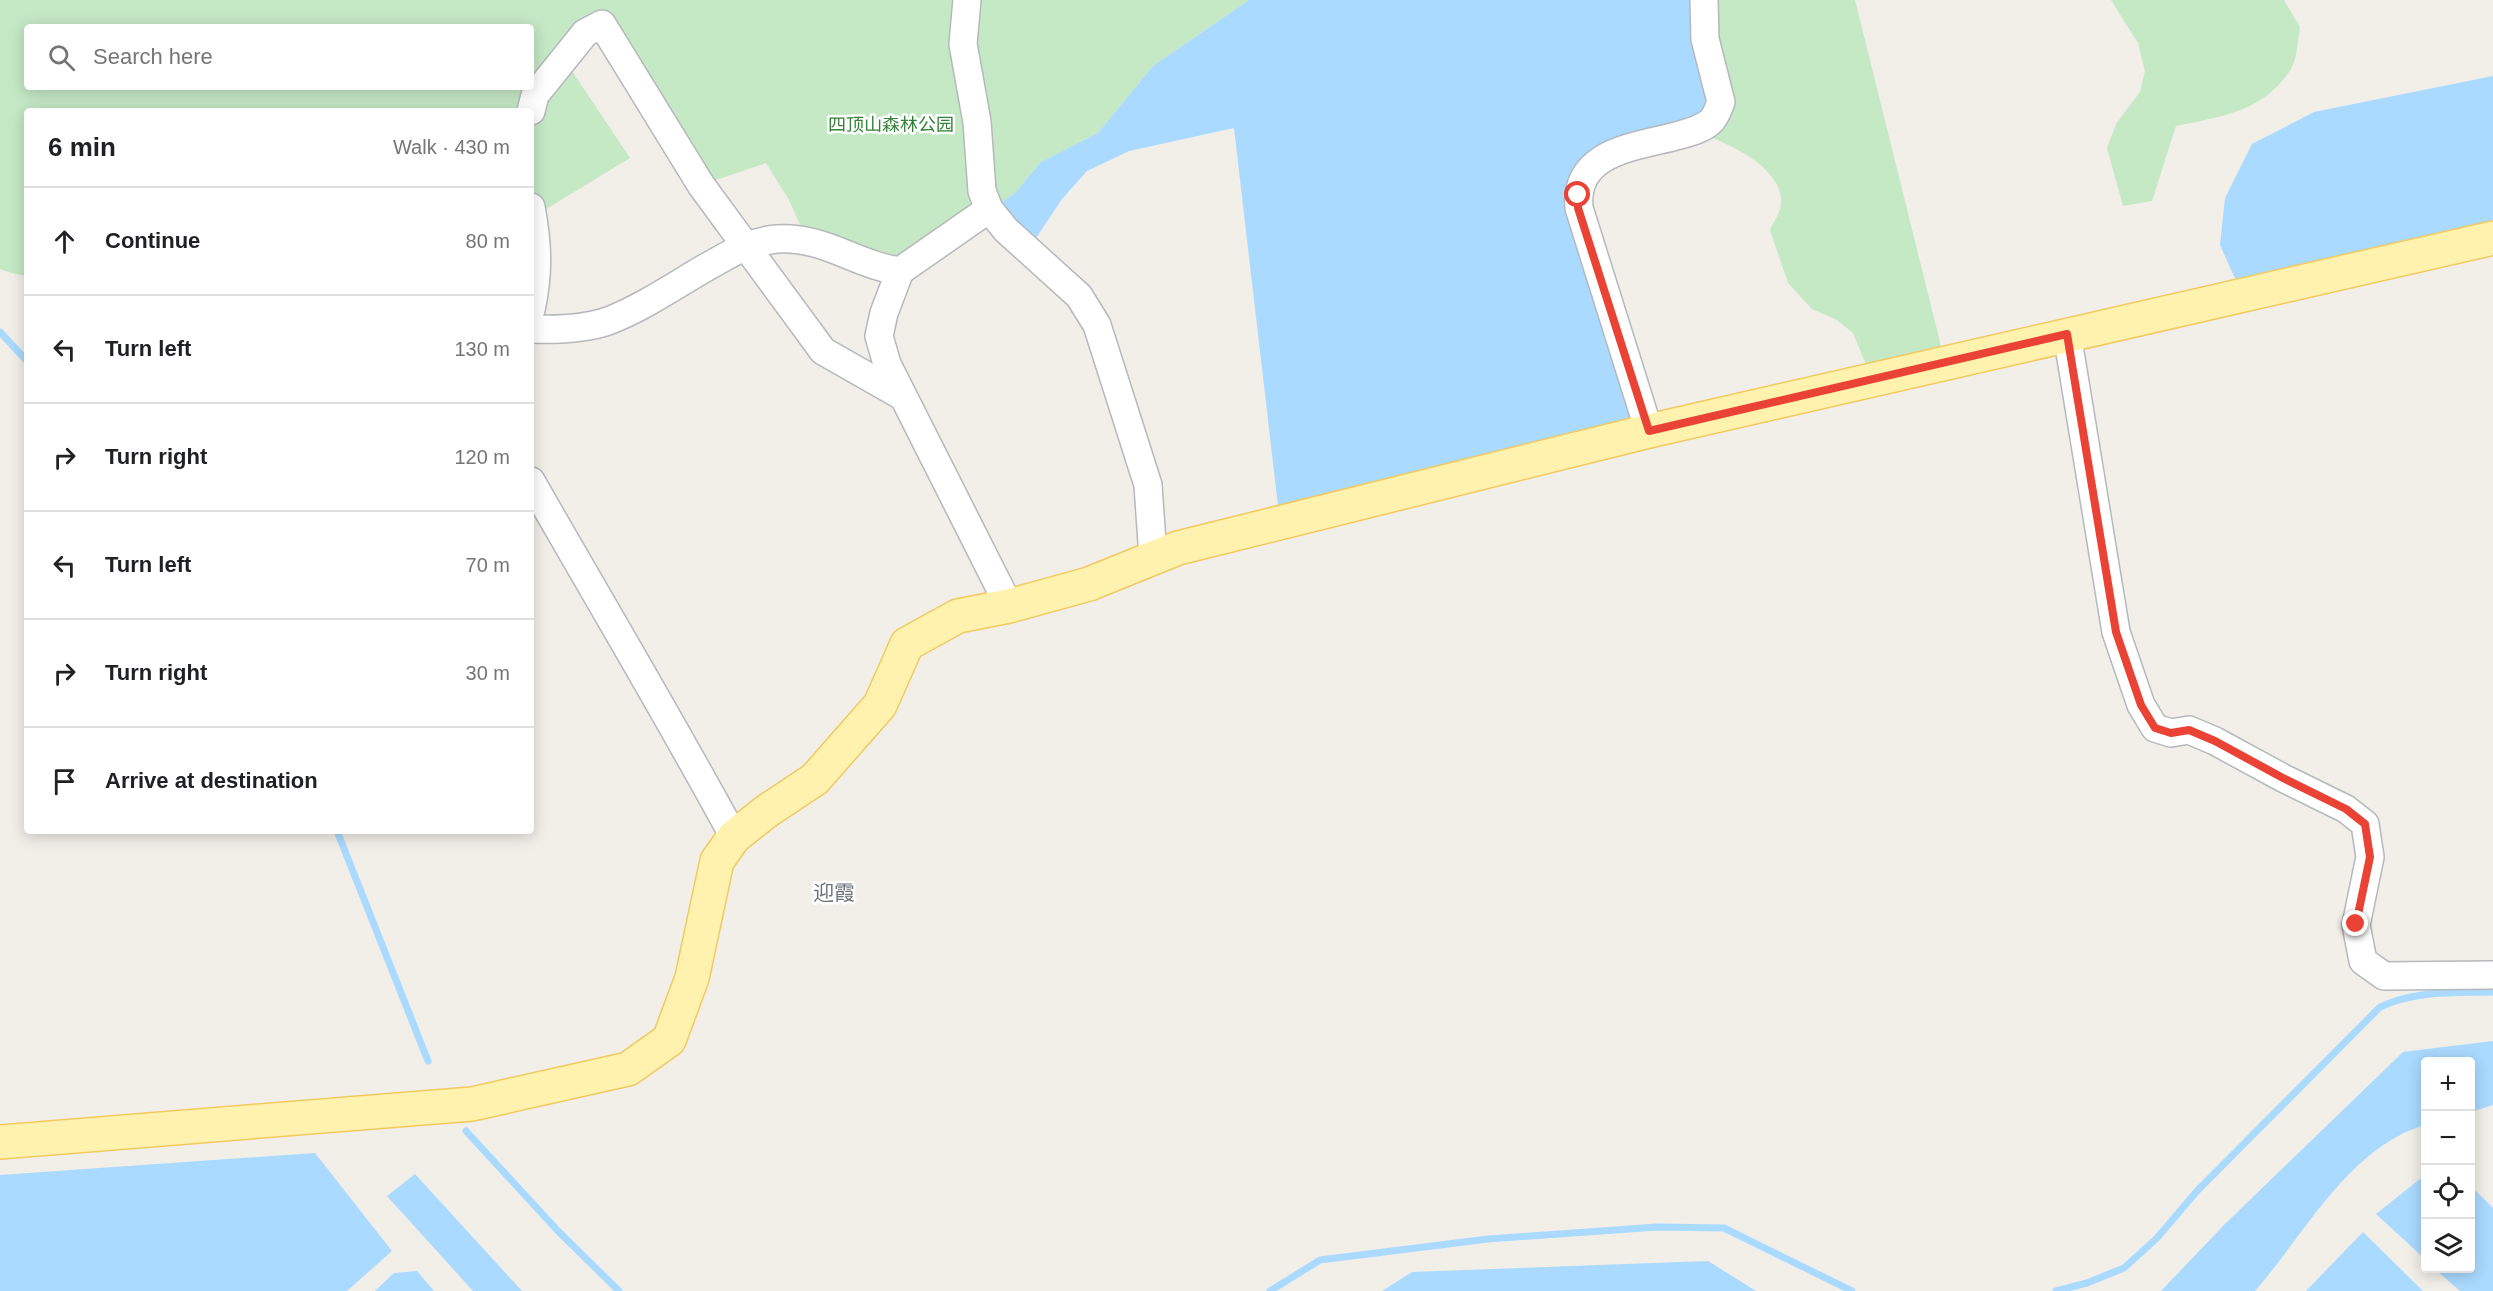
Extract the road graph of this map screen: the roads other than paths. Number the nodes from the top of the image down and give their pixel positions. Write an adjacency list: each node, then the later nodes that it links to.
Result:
1 (967, 0): 4 (street)
2 (1704, 0): 13 (street)
3 (532, 108): 7 (street)
4 (989, 209): 8 (street); 15 (street)
5 (534, 222): 9 (street)
6 (2493, 238): 11 (main road)
7 (746, 244): 8 (street); 10 (street); 12 (street)
8 (900, 271): 12 (street)
9 (534, 296)
10 (534, 329)
11 (2067, 334): 13 (main road); 18 (street)
12 (902, 396): 16 (street)
13 (1649, 431): 15 (main road)
14 (534, 486): 17 (street)
15 (1153, 557): 16 (main road)
16 (1009, 606): 17 (main road)
17 (734, 837): 19 (main road)
18 (2493, 975)
19 (0, 1142)

